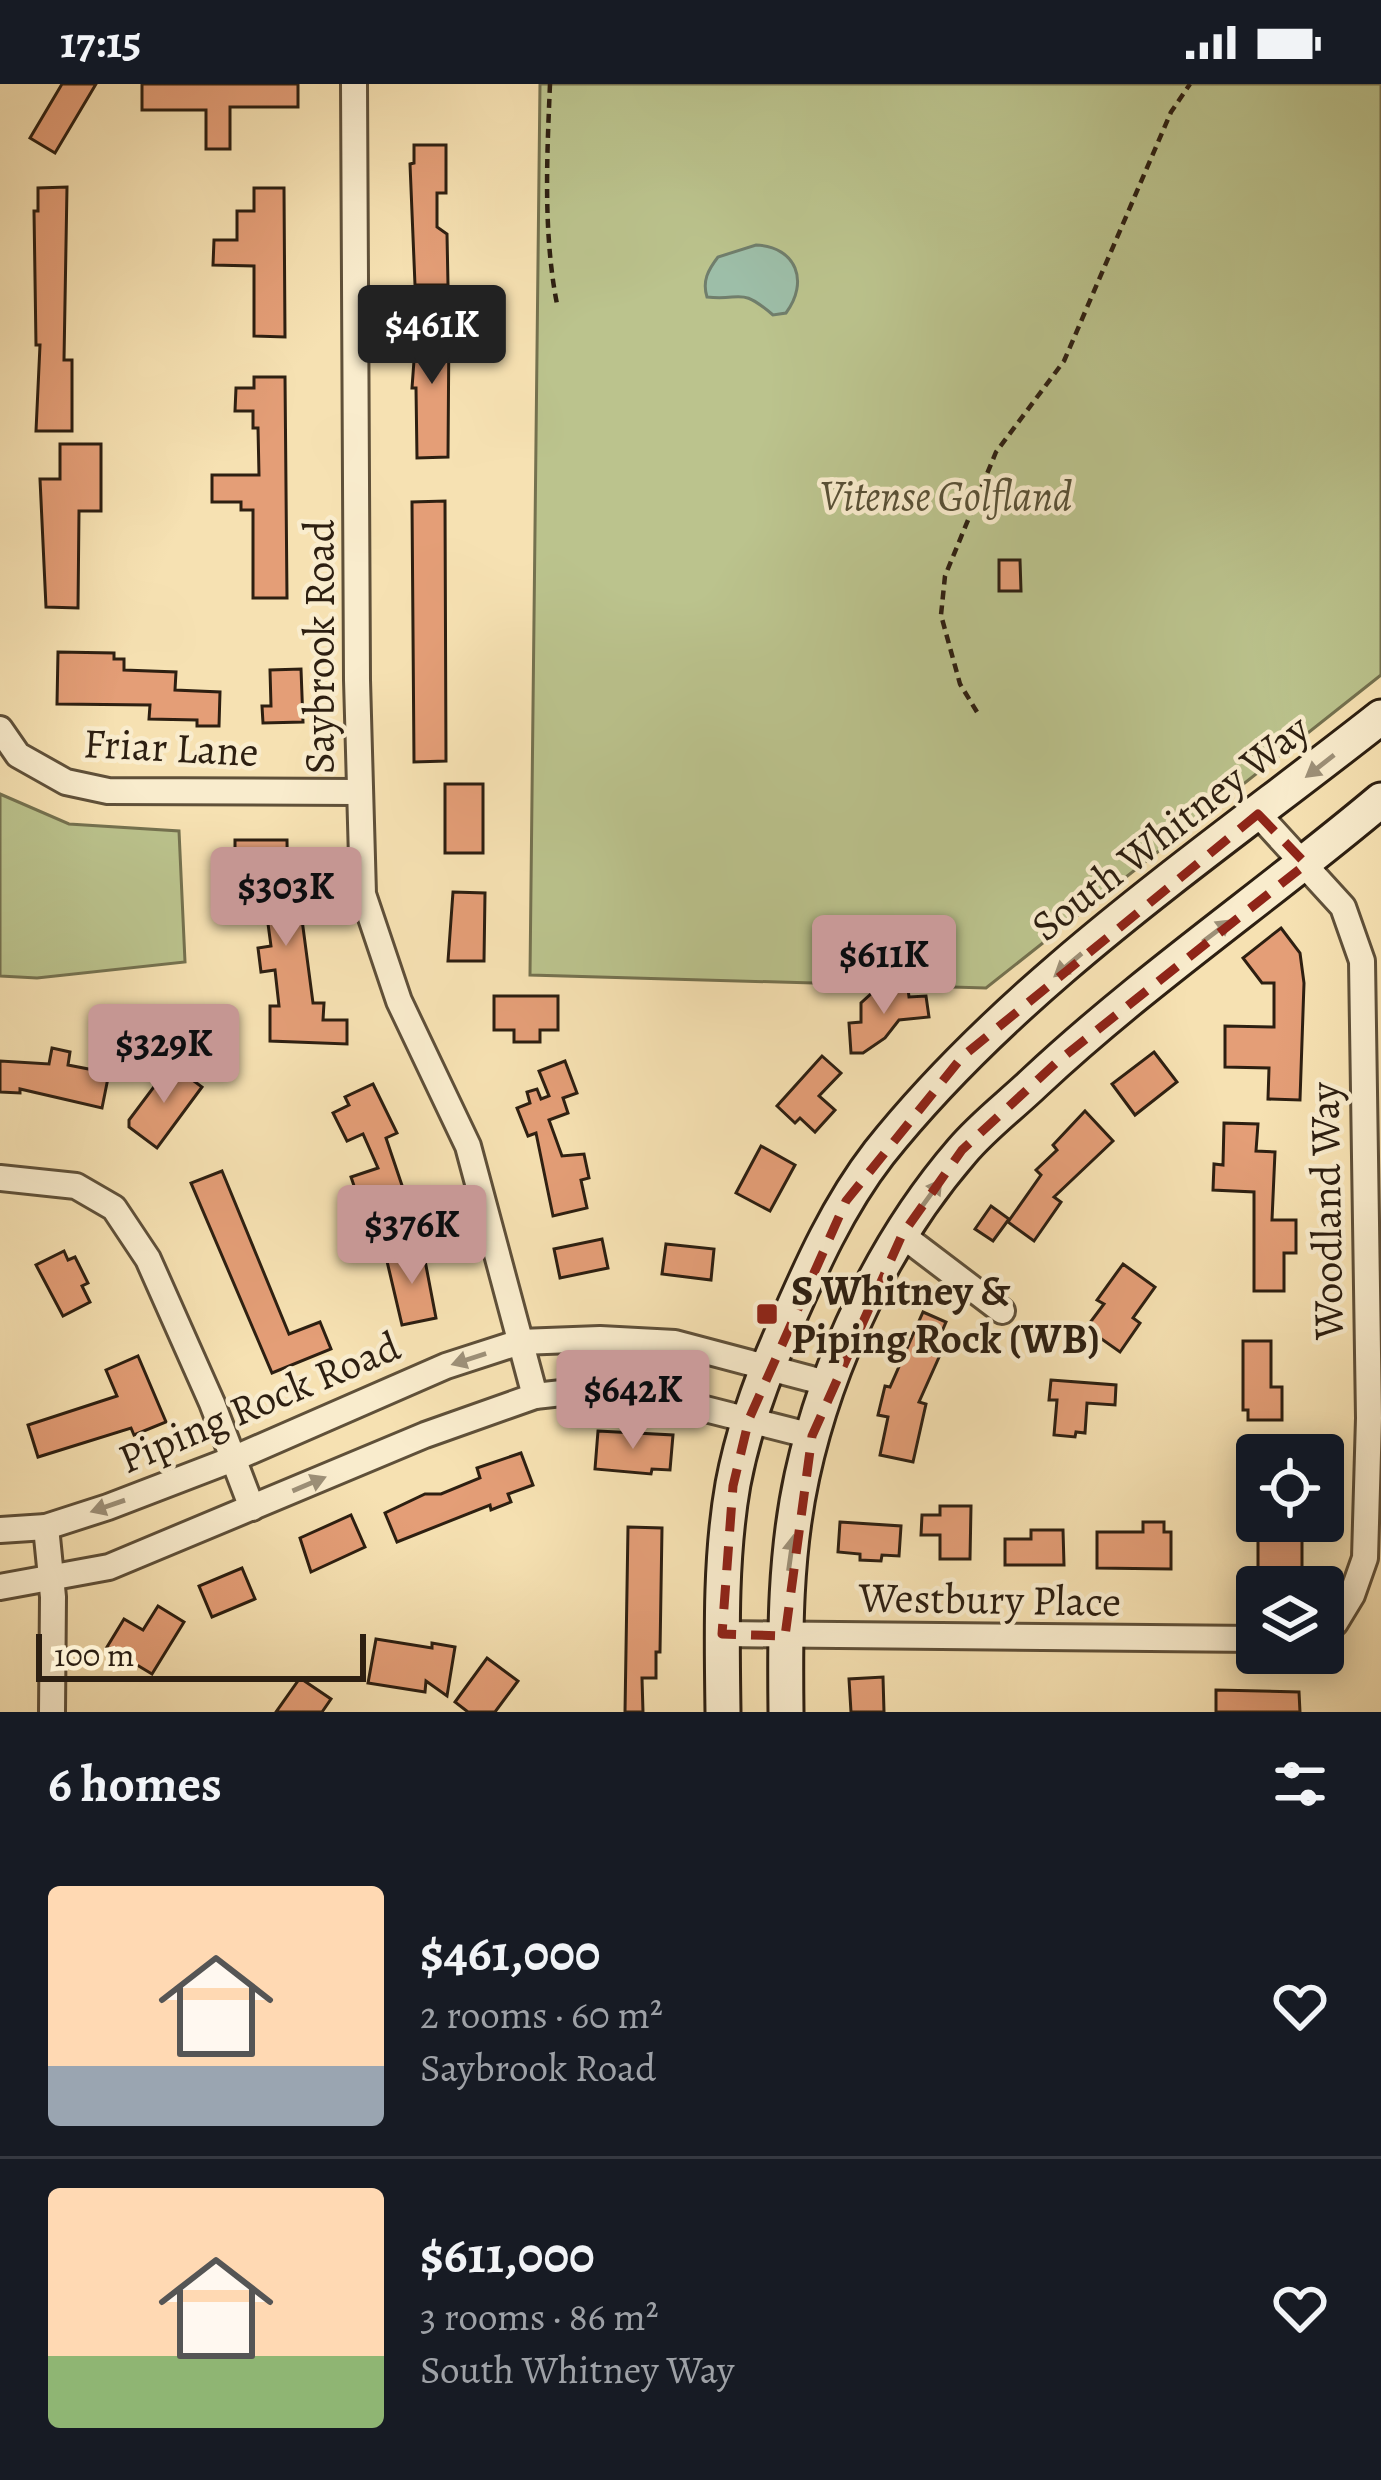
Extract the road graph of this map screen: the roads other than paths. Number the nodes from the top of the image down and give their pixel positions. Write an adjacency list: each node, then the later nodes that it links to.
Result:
1 (354, 84): 4 (street, Saybrook Road)
2 (1381, 718): 6 (main road, South Whitney Way, one-way to 6)
3 (0, 729): 4 (street, Friar Lane)
4 (358, 792): 11 (street, Saybrook Road)
5 (1381, 800): 7 (main road)
6 (1258, 814): 7 (street, Woodland Way); 12 (main road, South Whitney Way, one-way to 12)
7 (1306, 863): 9 (main road, one-way to 7); 23 (street, Woodland Way)
8 (0, 1178): 17 (street)
9 (902, 1235): 10 (street); 13 (main road)
10 (1002, 1311)
11 (520, 1342): 12 (street, Piping Rock Road); 14 (street, Saybrook Road); 17 (street, Piping Rock Road, one-way to 17)
12 (768, 1366): 13 (street, Piping Rock Road); 15 (main road, South Whitney Way)
13 (830, 1384): 16 (main road)
14 (535, 1396): 15 (street); 18 (street, one-way to 14)
15 (749, 1419): 16 (street); 24 (main road, South Whitney Way)
16 (812, 1436): 25 (main road, one-way to 16)
17 (232, 1459): 18 (street); 19 (street, Piping Rock Road, one-way to 19)
18 (252, 1508): 21 (street)
19 (46, 1527): 20 (street, Piping Rock Road); 21 (street)
20 (0, 1530)
21 (51, 1579): 22 (street); 27 (street)
22 (0, 1587)
23 (1344, 1608)
24 (722, 1634): 25 (street, Westbury Place); 28 (main road, South Whitney Way)
25 (784, 1636): 26 (street, Westbury Place); 29 (main road)
26 (1236, 1639)
27 (52, 1712)
28 (723, 1712)
29 (786, 1712)

